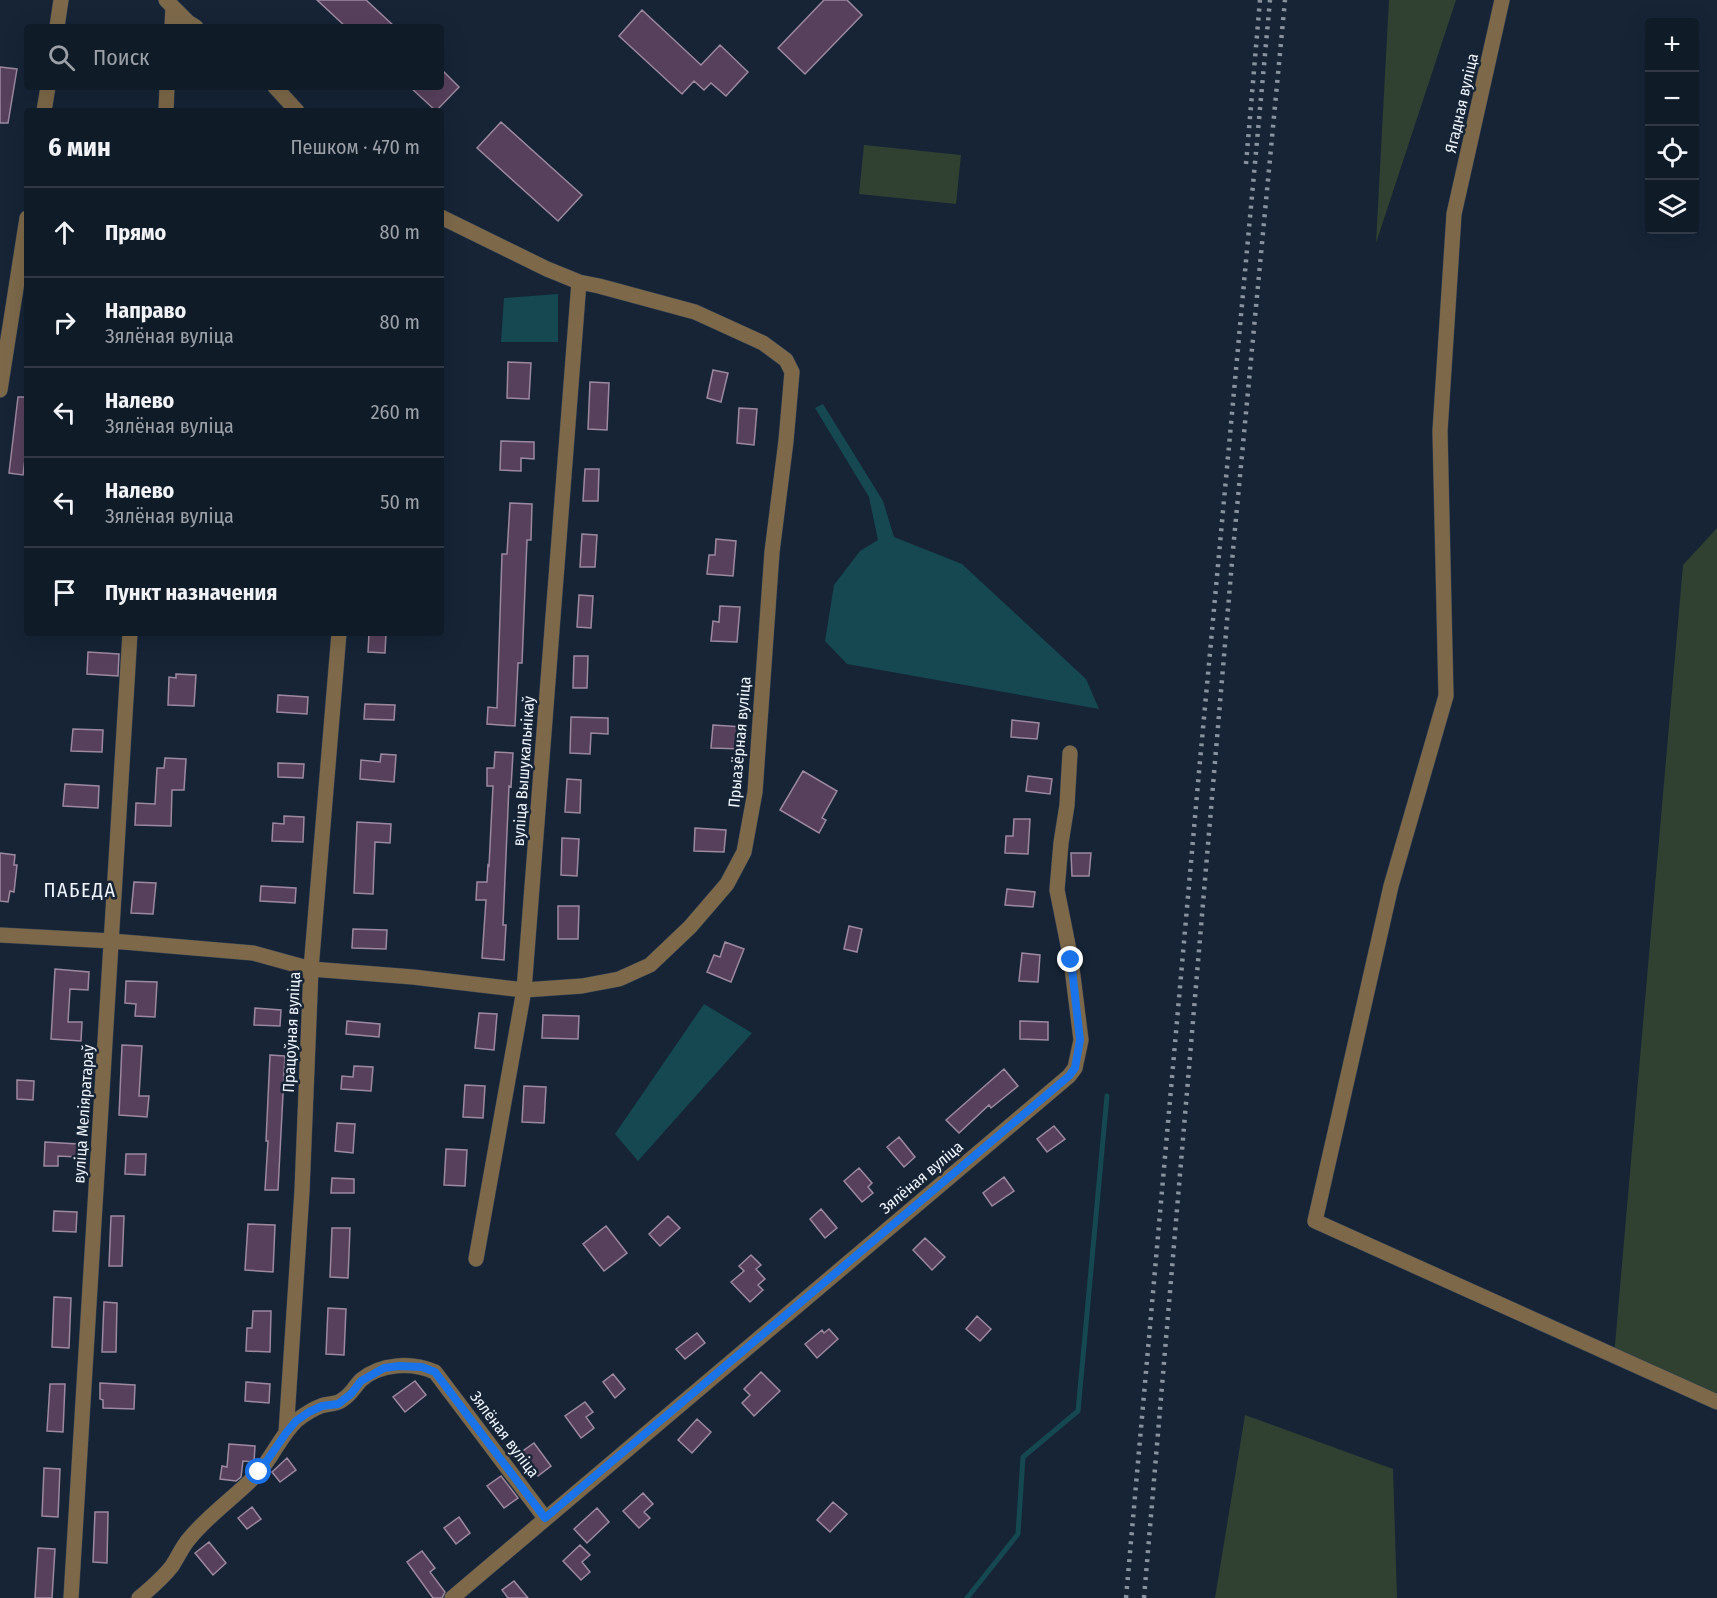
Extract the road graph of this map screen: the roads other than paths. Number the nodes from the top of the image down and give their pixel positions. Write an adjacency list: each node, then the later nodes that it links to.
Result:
1 (61, 0): 4 (street)
2 (1502, 0): 25 (street, Ягадная вуліца)
3 (170, 4): 5 (street); 6 (street)
4 (57, 24)
5 (172, 24)
6 (191, 24)
7 (48, 90): 10 (street)
8 (167, 90): 11 (street)
9 (278, 90): 12 (street)
10 (44, 108)
11 (166, 108)
12 (294, 108)
13 (444, 218): 15 (street)
14 (24, 237): 16 (street)
15 (579, 282): 23 (street, вуліца Вышукальнікаў); 23 (street, Прыазёрная вуліца)
16 (0, 390)
17 (130, 636): 21 (street, вуліца Меліяратараў)
18 (339, 636): 22 (street, Працоўная вуліца)
19 (1070, 753): 27 (street, Зялёная вуліца)
20 (0, 935): 21 (street, Прыазёрная вуліца)
21 (112, 941): 22 (street, Прыазёрная вуліца); 28 (street, вуліца Меліяратараў)
22 (311, 969): 23 (street, Прыазёрная вуліца); 26 (street, Працоўная вуліца)
23 (524, 990): 24 (street, вуліца Вышукальнікаў)
24 (476, 1259)
25 (1717, 1402)
26 (286, 1433): 27 (street, Зялёная вуліца); 29 (street)
27 (545, 1518): 30 (street, Зялёная вуліца)
28 (71, 1598)
29 (139, 1598)
30 (452, 1598)

